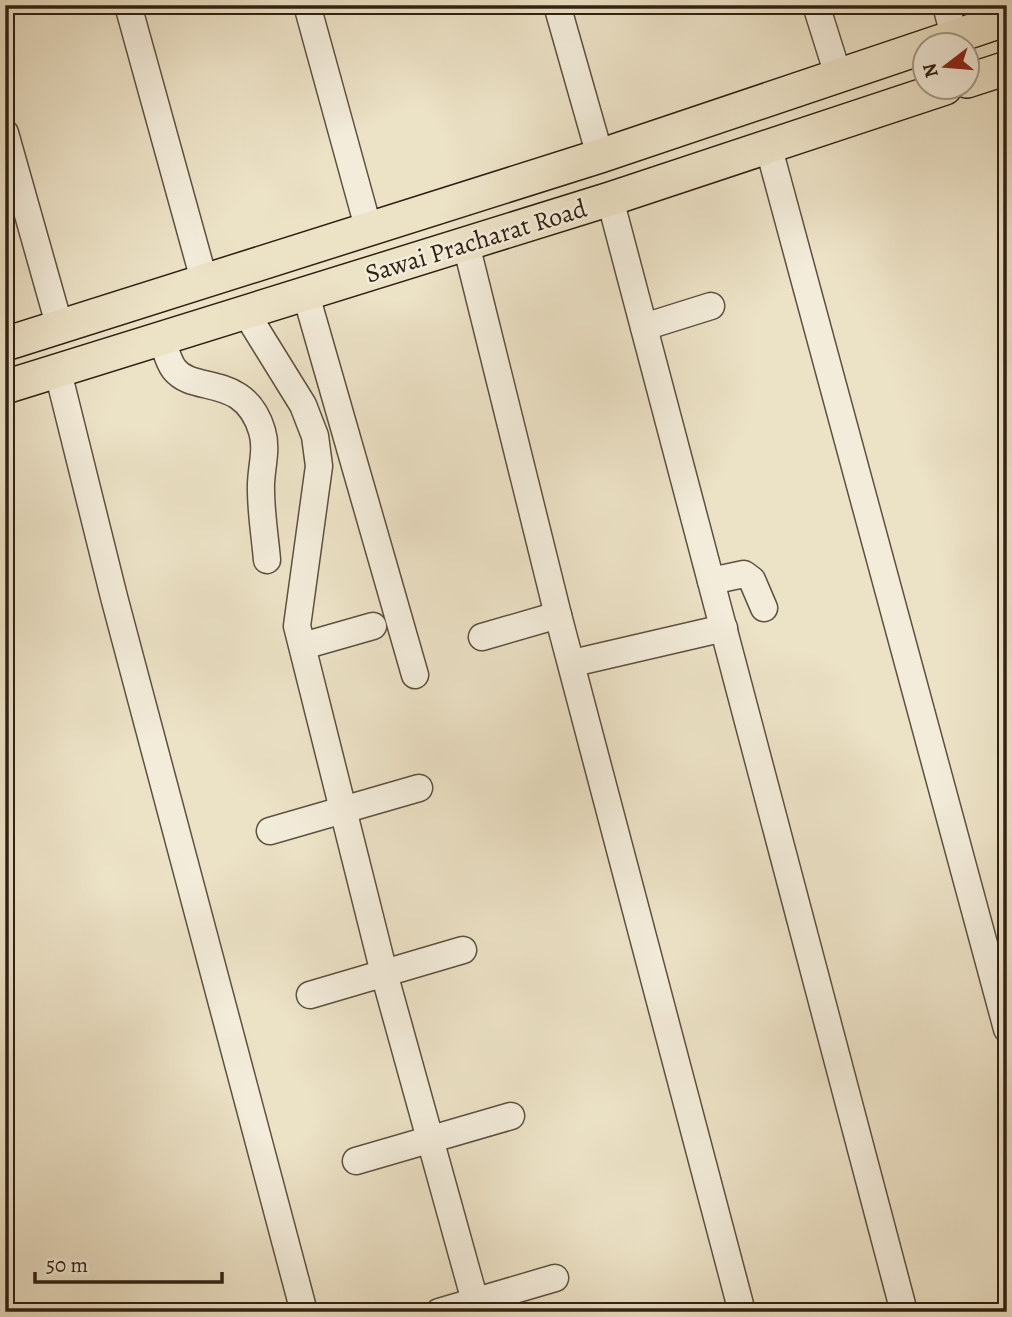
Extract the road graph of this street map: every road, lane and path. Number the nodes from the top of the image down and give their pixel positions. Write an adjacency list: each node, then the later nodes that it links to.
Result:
1 (128, 5): 17 (street)
2 (307, 5): 15 (street)
3 (557, 5): 13 (street)
4 (816, 5): 8 (street)
5 (1007, 19): 6 (main road, Sawai Pracharat Road)
6 (950, 20): 8 (main road, Sawai Pracharat Road)
7 (1007, 68): 9 (main road)
8 (838, 75): 13 (main road, Sawai Pracharat Road)
9 (981, 76)
10 (911, 99): 12 (main road, Sawai Pracharat Road)
11 (5, 132): 22 (street)
12 (768, 145): 14 (main road, Sawai Pracharat Road); 43 (street)
13 (600, 156): 15 (main road, Sawai Pracharat Road)
14 (610, 199): 16 (main road, Sawai Pracharat Road); 21 (street)
15 (368, 227): 17 (main road, Sawai Pracharat Road)
16 (466, 244): 18 (main road, Sawai Pracharat Road); 30 (street)
17 (204, 280): 22 (main road, Sawai Pracharat Road)
18 (306, 295): 20 (main road, Sawai Pracharat Road); 36 (street)
19 (711, 306): 21 (street)
20 (246, 313): 23 (main road, Sawai Pracharat Road); 34 (street)
21 (644, 327): 28 (street)
22 (60, 328): 24 (main road, Sawai Pracharat Road)
23 (162, 339): 25 (main road, Sawai Pracharat Road); 27 (street)
24 (5, 344)
25 (58, 372): 26 (main road, Sawai Pracharat Road); 49 (street)
26 (5, 387)
27 (267, 560)
28 (711, 581): 29 (street); 32 (street)
29 (764, 608)
30 (558, 615): 33 (street); 35 (street)
31 (373, 626): 34 (street)
32 (724, 628): 35 (street); 52 (street)
33 (482, 637)
34 (303, 646): 38 (street)
35 (573, 663): 51 (street)
36 (415, 675)
37 (419, 788): 38 (street)
38 (344, 810): 39 (street); 41 (street)
39 (270, 831)
40 (463, 950): 41 (street)
41 (384, 972): 42 (street); 45 (street)
42 (310, 995)
43 (1007, 1029)
44 (511, 1116): 45 (street)
45 (430, 1140): 46 (street); 48 (street)
46 (356, 1160)
47 (555, 1278): 48 (street)
48 (476, 1306): 50 (street)
49 (304, 1312)
50 (439, 1312)
51 (742, 1312)
52 (904, 1312)

